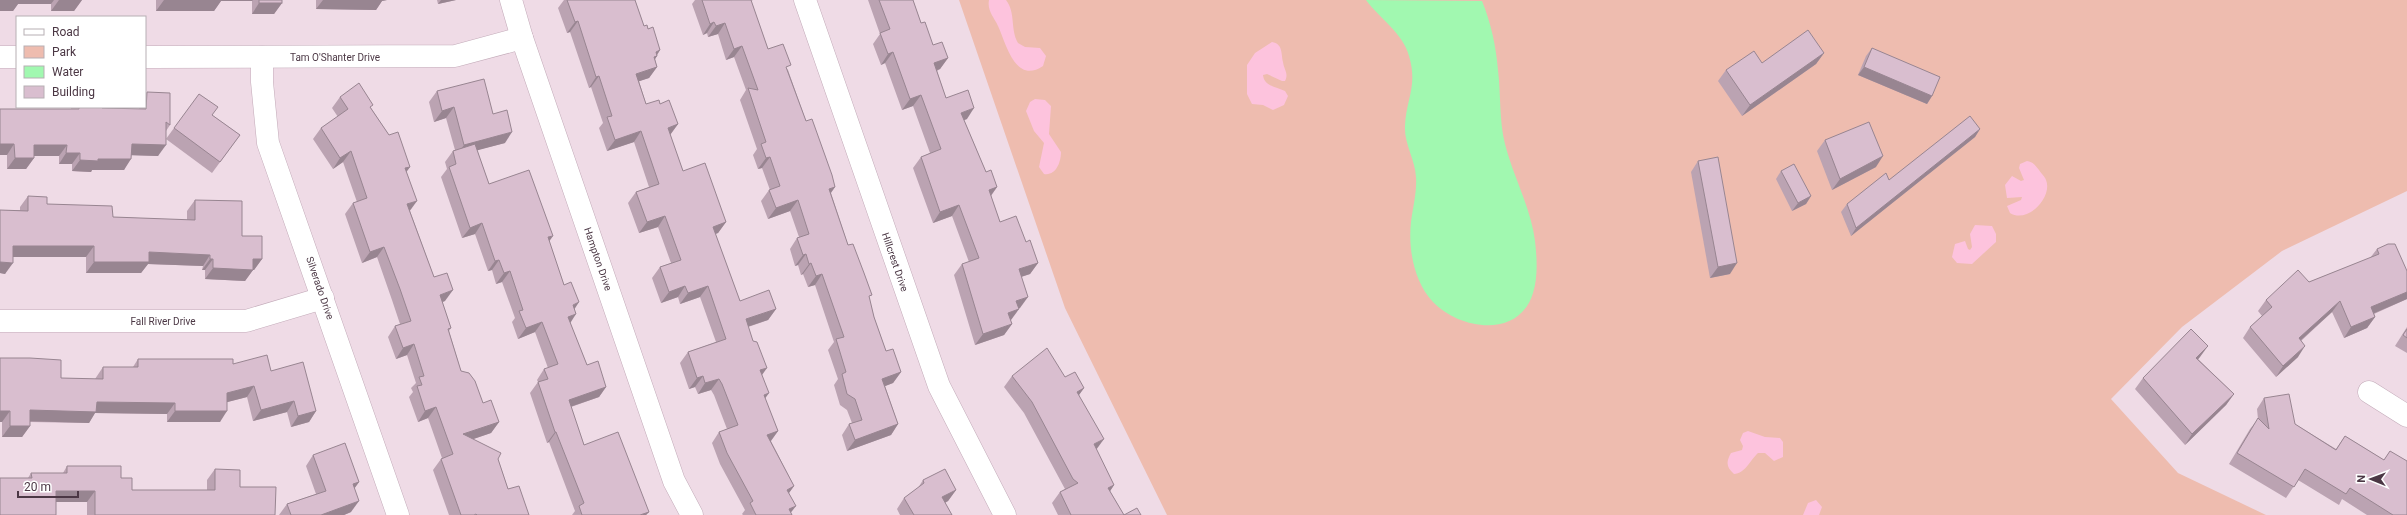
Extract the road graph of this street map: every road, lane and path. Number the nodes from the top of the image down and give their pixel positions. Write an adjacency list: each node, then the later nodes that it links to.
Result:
1 (511, 0): 3 (street, Hampton Drive)
2 (805, 0): 14 (street, Hillcrest Drive)
3 (522, 38): 7 (street, Tam O'Shanter Drive); 13 (street, Hampton Drive)
4 (0, 57): 5 (street)
5 (16, 57)
6 (146, 57): 7 (street, Tam O'Shanter Drive)
7 (262, 57): 8 (street, Silverado Drive)
8 (324, 298): 9 (street, Fall River Drive); 12 (street, Silverado Drive)
9 (0, 321)
10 (2369, 392): 11 (street)
11 (2407, 416)
12 (398, 515)
13 (692, 515)
14 (1005, 515)

